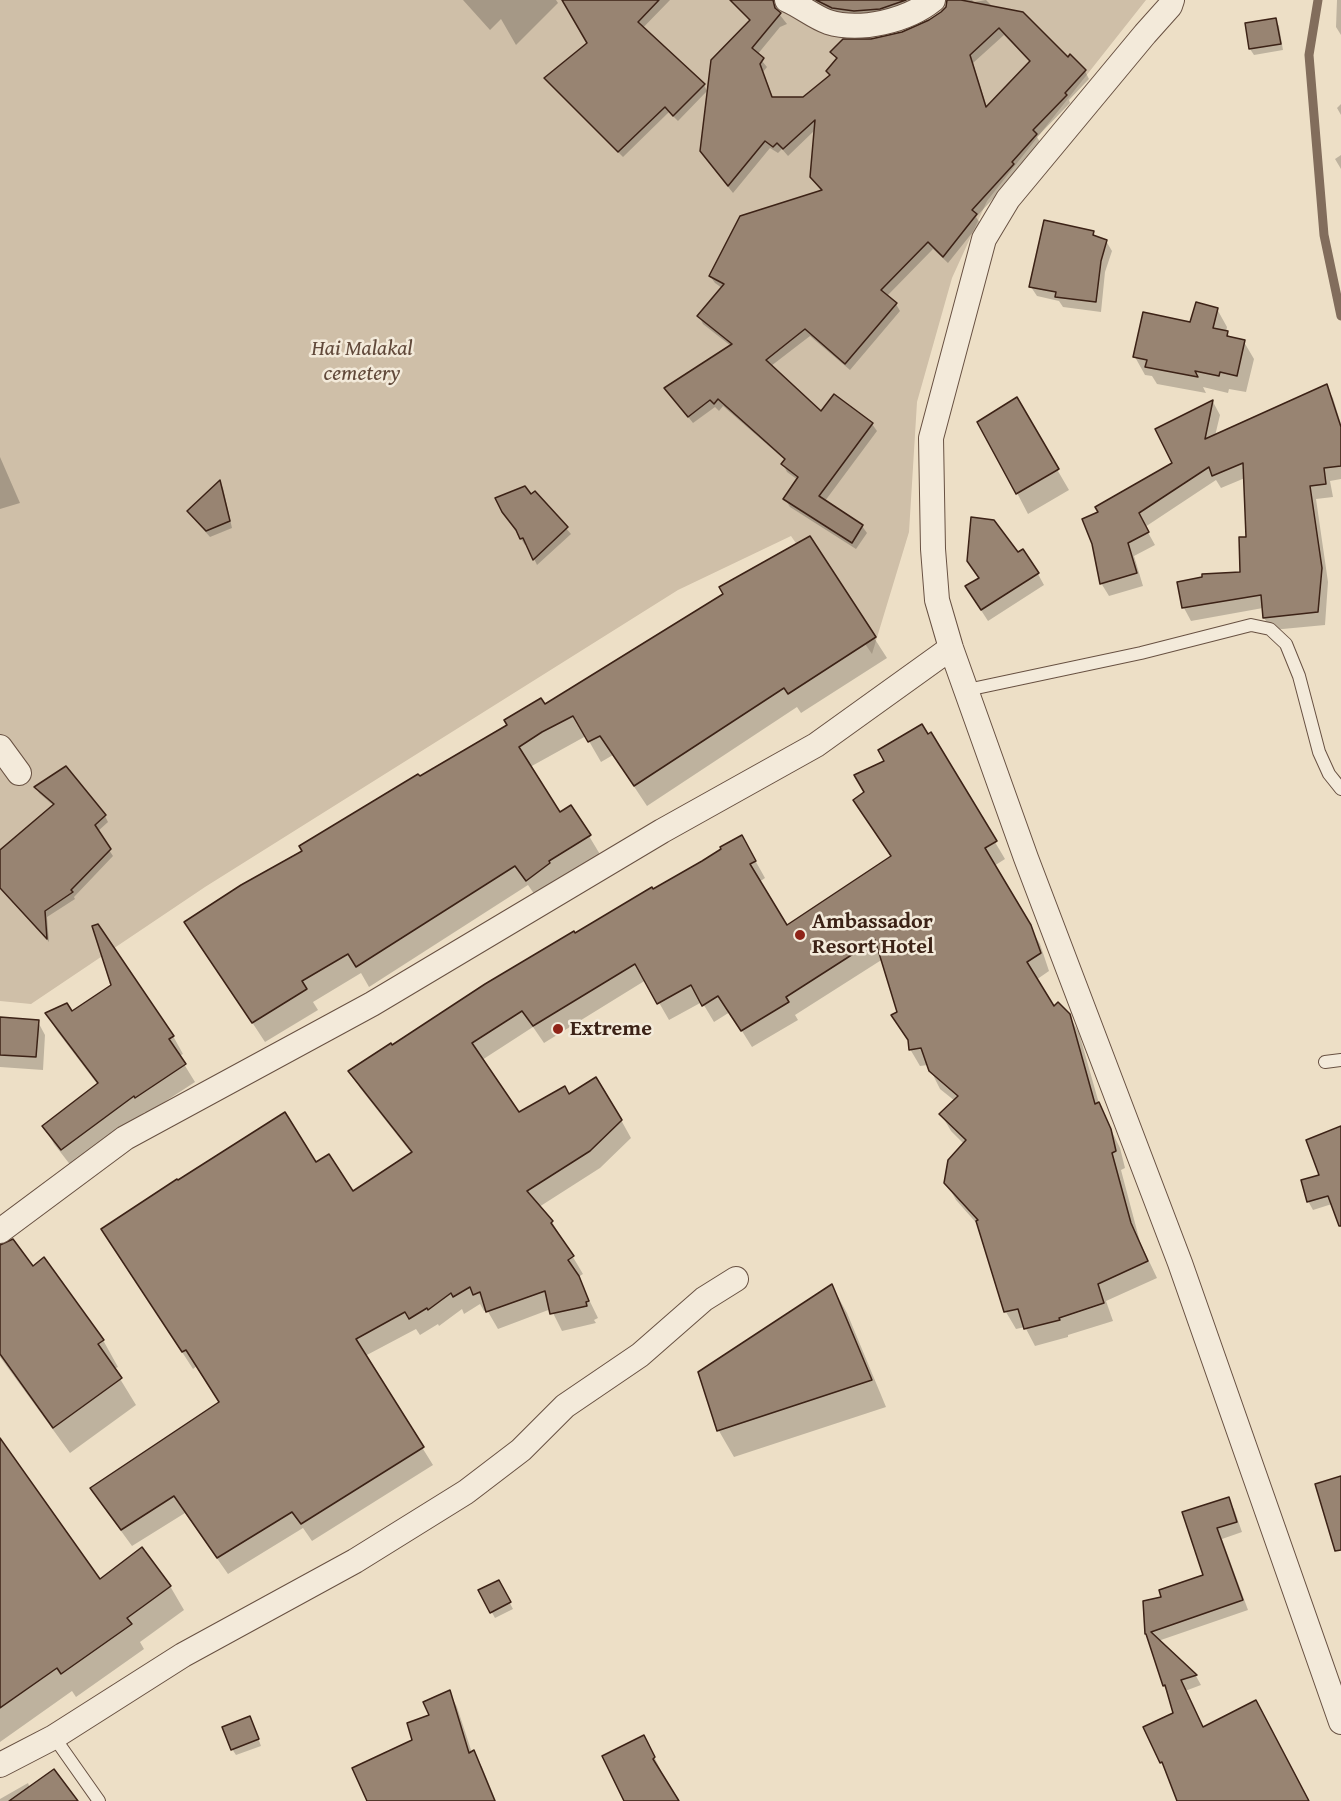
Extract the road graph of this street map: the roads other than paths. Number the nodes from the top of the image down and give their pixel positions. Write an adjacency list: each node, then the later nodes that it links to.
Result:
1 (787, 0): 2 (street)
2 (933, 0)
3 (1172, 0): 4 (street)
4 (951, 648): 5 (street); 11 (street)
5 (967, 690): 8 (lane); 13 (street)
6 (0, 747): 7 (street)
7 (19, 773)
8 (1341, 789)
9 (1341, 1060): 10 (lane)
10 (1325, 1062)
11 (0, 1231)
12 (735, 1279): 14 (street)
13 (1341, 1722)
14 (54, 1737): 15 (street); 16 (lane)
15 (0, 1765)
16 (99, 1801)

